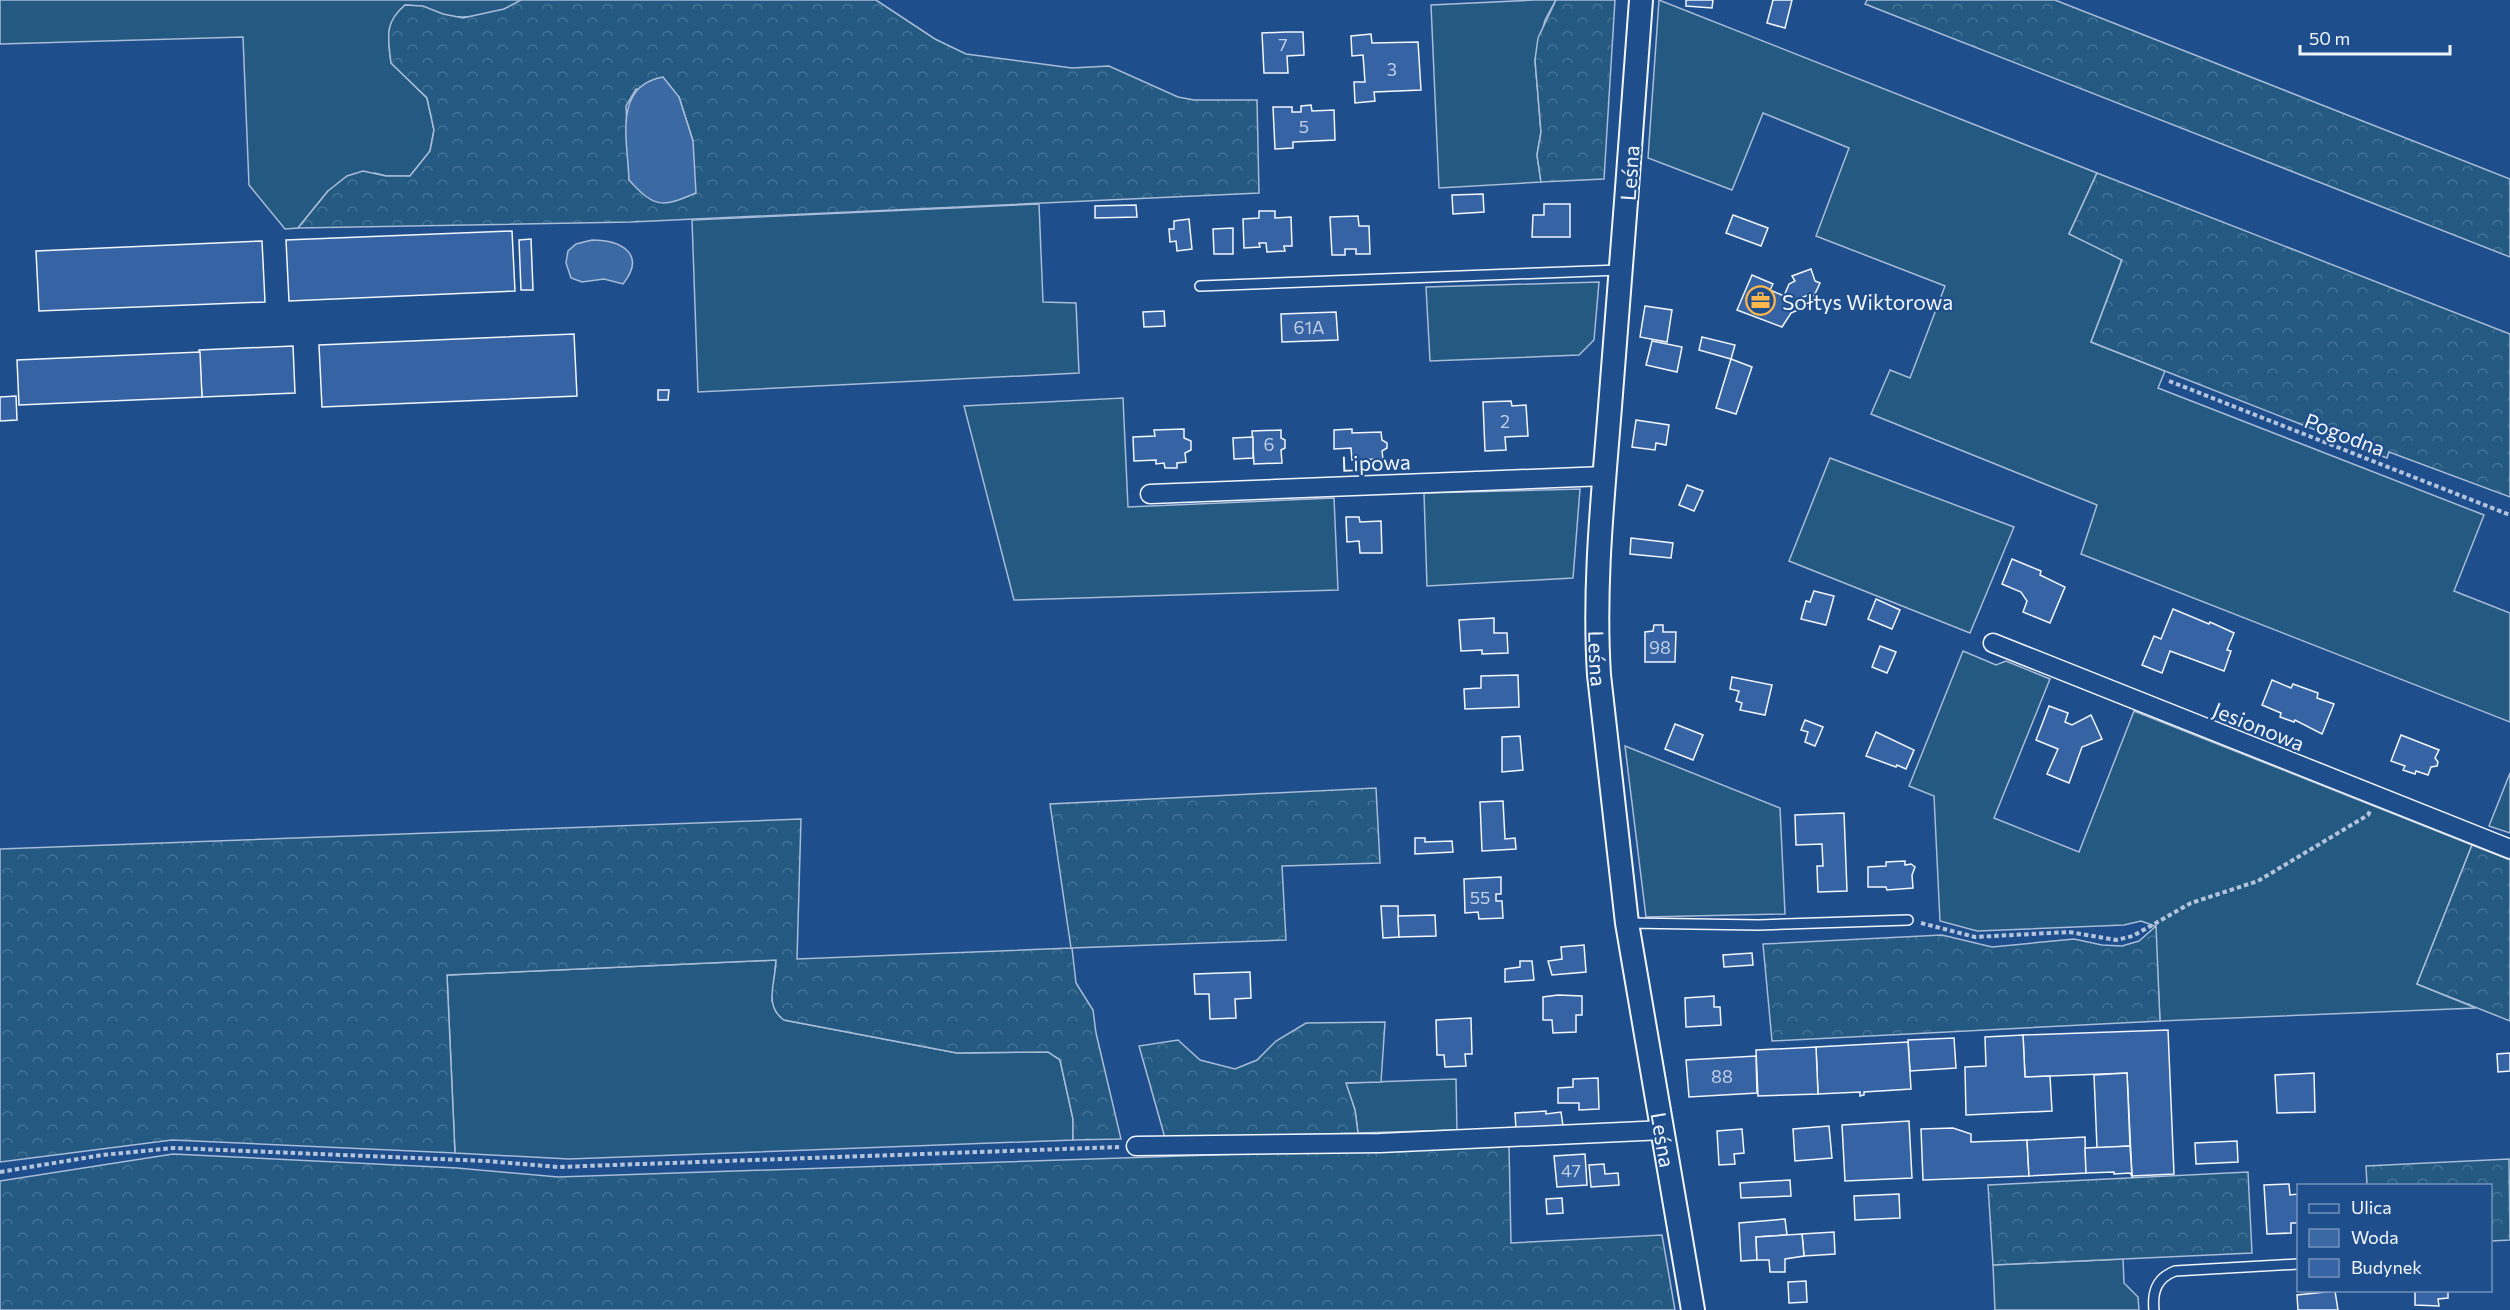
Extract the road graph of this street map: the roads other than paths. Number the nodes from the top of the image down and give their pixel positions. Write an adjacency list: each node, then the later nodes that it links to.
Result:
1 (1641, 0): 2 (street, Leśna)
2 (1622, 270): 3 (lane); 4 (street, Leśna)
3 (1200, 286)
4 (1605, 476): 5 (street, Lipowa); 9 (street, Leśna)
5 (1149, 494)
6 (1993, 643): 7 (street, Jesionowa)
7 (2510, 849)
8 (1908, 920): 9 (lane)
9 (1627, 923): 10 (street, Leśna)
10 (1664, 1130): 11 (street); 13 (street, Leśna)
11 (1136, 1146)
12 (2297, 1264): 14 (lane)
13 (1693, 1310)
14 (2154, 1310)

